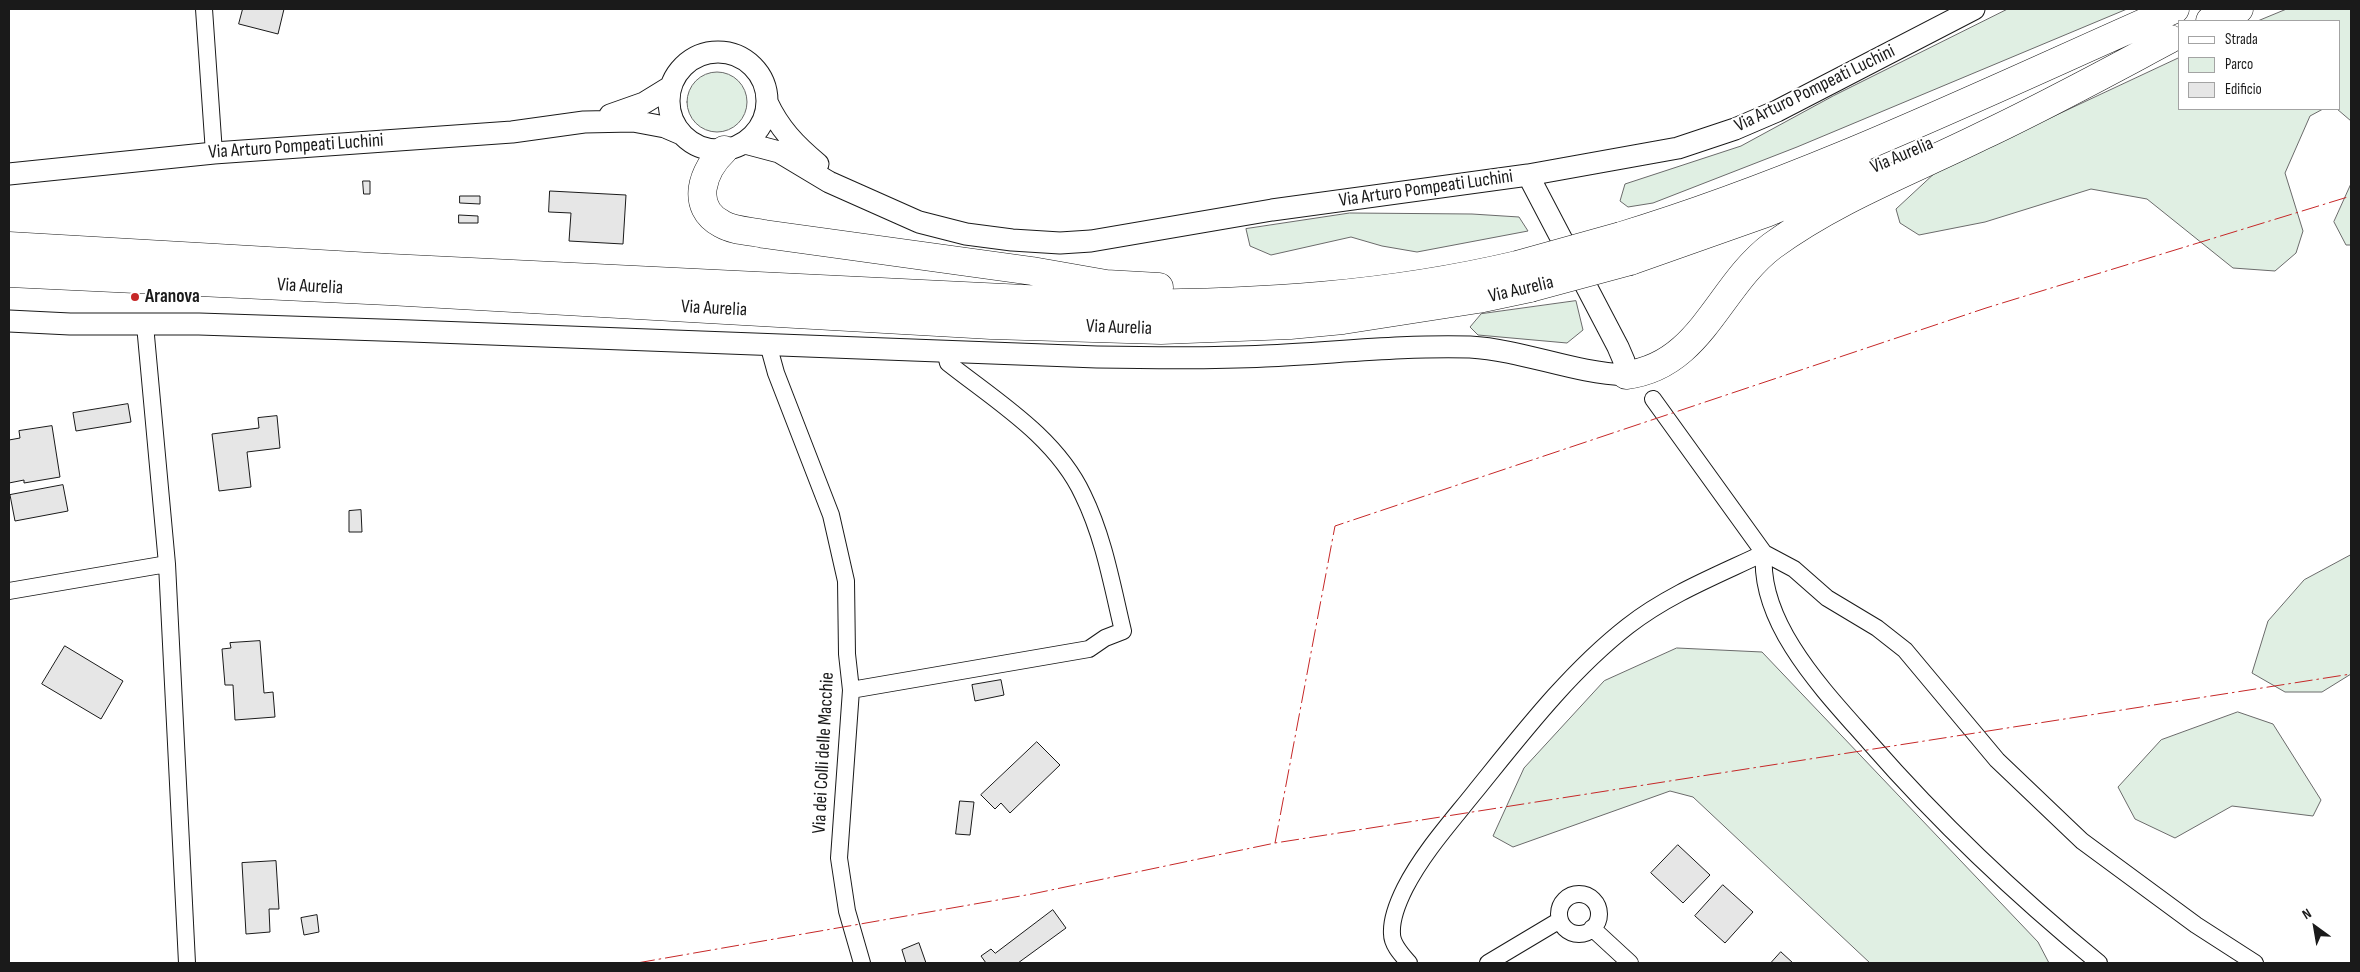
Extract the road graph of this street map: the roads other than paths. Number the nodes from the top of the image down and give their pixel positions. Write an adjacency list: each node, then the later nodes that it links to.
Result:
1 (204, 9): 12 (street)
2 (1974, 9): 14 (street, Via Arturo Pompeati Luchini)
3 (2175, 9): 18 (highway, Via Aurelia, bridge)
4 (2239, 9): 5 (highway)
5 (2212, 20)
6 (2174, 37): 17 (highway, Via Aurelia, bridge); 23 (highway)
7 (670, 87): 8 (street); 9 (street, Via Arturo Pompeati Luchini); 10 (street)
8 (767, 102): 11 (street); 15 (street, Via Arturo Pompeati Luchini)
9 (584, 122): 10 (street, Via Arturo Pompeati Luchini); 12 (street, Via Arturo Pompeati Luchini)
10 (679, 133): 11 (street)
11 (735, 146): 15 (street, Via Arturo Pompeati Luchini); 18 (highway)
12 (214, 153): 13 (street, Via Arturo Pompeati Luchini)
13 (9, 174)
14 (1528, 175): 15 (street, Via Arturo Pompeati Luchini); 23 (street)
15 (855, 193)
16 (9, 246): 18 (highway, Via Aurelia)
17 (9, 273)
18 (1363, 293)
19 (9, 321): 20 (street)
20 (144, 325): 21 (street); 26 (street)
21 (768, 344): 22 (street); 28 (street, Via dei Colli delle Macchie)
22 (945, 351): 23 (street); 28 (street)
23 (1626, 375)
24 (1653, 399): 25 (street)
25 (1764, 553): 33 (street); 36 (street); 37 (street)
26 (166, 564): 27 (street); 31 (street)
27 (9, 591)
28 (851, 690): 32 (street, Via dei Colli delle Macchie)
29 (1560, 920): 30 (street); 30 (street); 34 (street)
30 (1592, 928): 35 (street)
31 (187, 963)
32 (862, 963)
33 (1409, 963)
34 (1488, 963)
35 (1630, 963)
36 (2099, 963)
37 (2255, 963)

